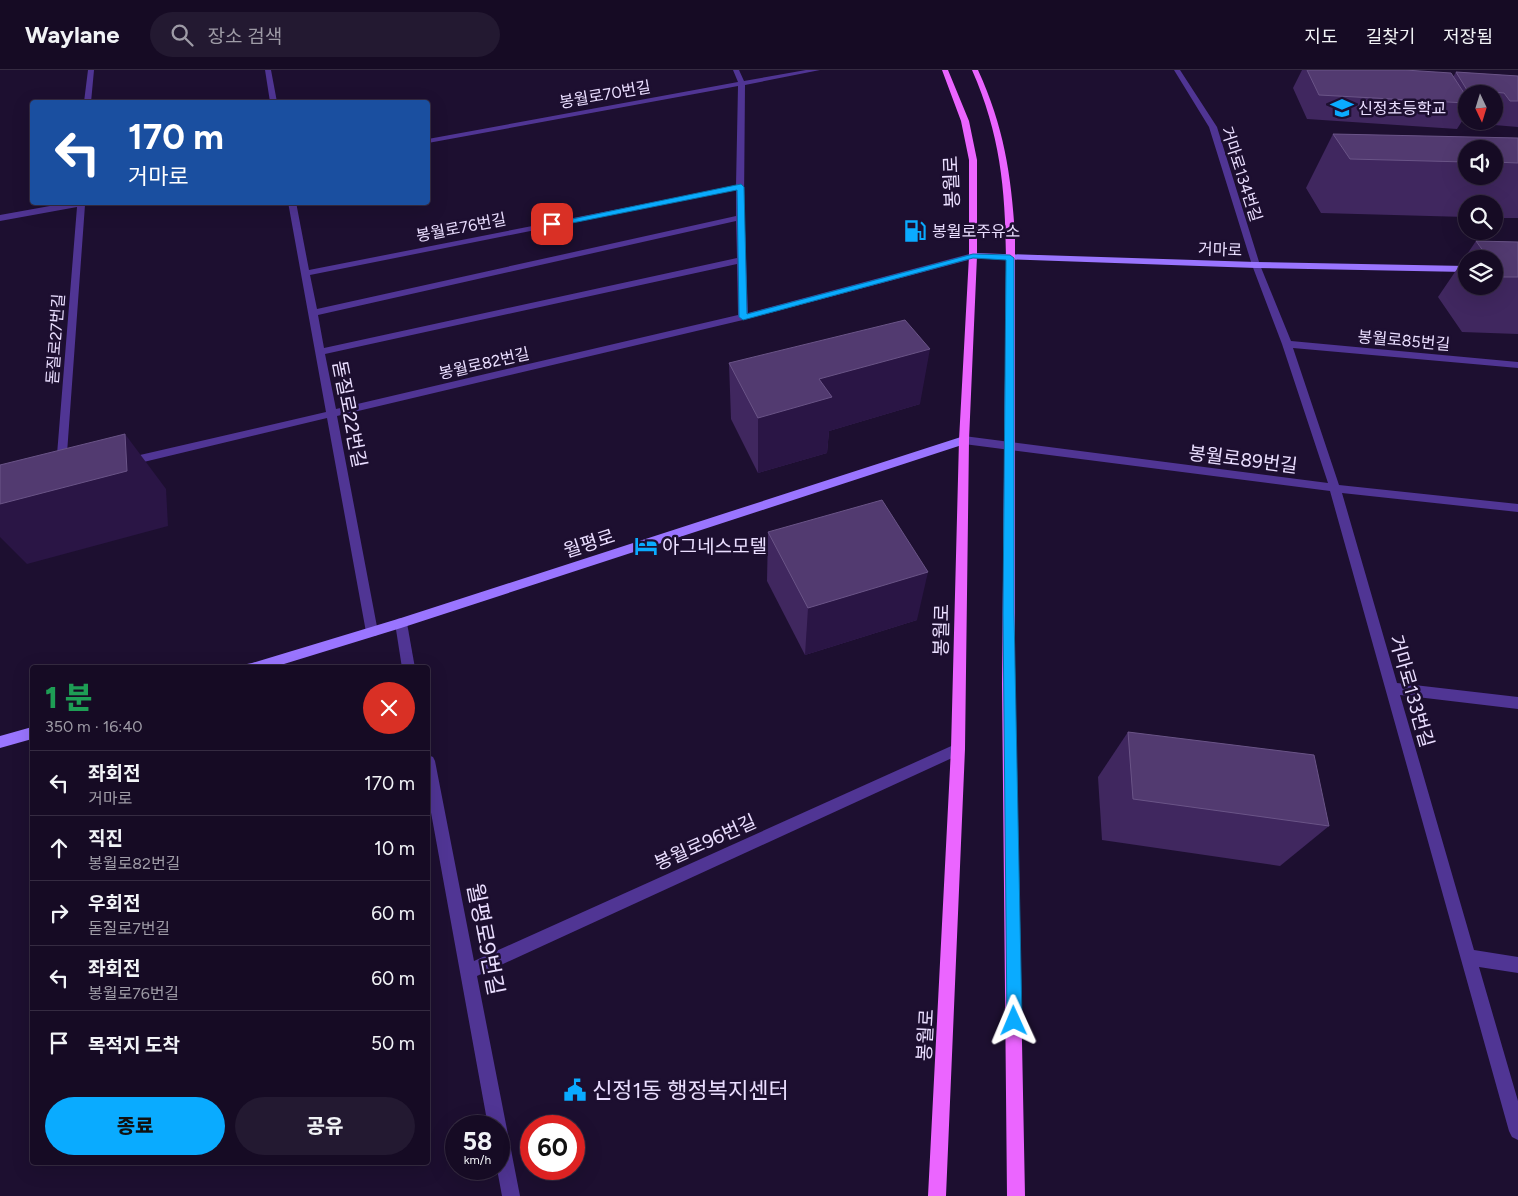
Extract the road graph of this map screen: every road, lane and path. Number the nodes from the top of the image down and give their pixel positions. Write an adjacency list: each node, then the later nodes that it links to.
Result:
1 (91, 70): 9 (street)
2 (268, 70): 10 (street)
3 (736, 70): 8 (street)
4 (817, 70): 8 (street, 봉월로70번길)
5 (945, 70): 18 (main road, 봉월로)
6 (975, 70): 19 (main road)
7 (1177, 70): 21 (street, 거마로134번길)
8 (742, 84): 11 (street, 봉월로70번길); 12 (street)
9 (88, 100)
10 (274, 100)
11 (430, 141)
12 (741, 187): 17 (street); 23 (street, 봉월로76번길)
13 (72, 205): 16 (street)
14 (83, 205): 33 (street, 돋질로27번길)
15 (293, 205): 23 (street, 돋질로22번길)
16 (0, 218)
17 (740, 218): 20 (street); 24 (street)
18 (973, 256): 19 (main road, 거마로); 25 (street, 봉월로82번길); 30 (main road, 봉월로)
19 (1010, 258): 21 (main road, 거마로); 31 (main road)
20 (742, 260): 25 (street); 27 (street)
21 (1256, 265): 22 (main road, 거마로); 26 (street, 거마로133번길)
22 (1458, 269)
23 (306, 273): 24 (street, 돋질로22번길)
24 (313, 313): 27 (street, 돋질로22번길)
25 (743, 317): 29 (street, 봉월로82번길)
26 (1287, 344): 28 (street, 봉월로85번길); 34 (street, 거마로133번길)
27 (320, 352): 29 (street, 돋질로22번길)
28 (1518, 365)
29 (332, 414): 32 (street, 봉월로82번길); 37 (street, 돋질로22번길)
30 (964, 440): 31 (street, 봉월로89번길); 36 (main road, 월평로); 44 (main road, 봉월로)
31 (1010, 447): 34 (street, 봉월로89번길); 54 (main road)
32 (118, 464)
33 (65, 477)
34 (1334, 488): 35 (street, 봉월로89번길); 40 (street, 거마로133번길)
35 (1518, 508)
36 (401, 623): 37 (main road, 월평로); 39 (street)
37 (372, 632): 38 (main road, 월평로)
38 (262, 665)
39 (409, 665)
40 (1392, 688): 41 (street); 46 (street, 거마로133번길)
41 (1518, 704)
42 (30, 734): 43 (main road)
43 (0, 742)
44 (958, 749): 48 (street, 봉월로96번길); 53 (main road, 봉월로)
45 (430, 772): 48 (street, 월평로9번길)
46 (1468, 957): 47 (street); 50 (street, 거마로133번길)
47 (1518, 965)
48 (468, 972): 49 (street, 월평로9번길)
49 (495, 1115)
50 (1518, 1131)
51 (508, 1180): 52 (street)
52 (511, 1196)
53 (938, 1196)
54 (1016, 1196)

